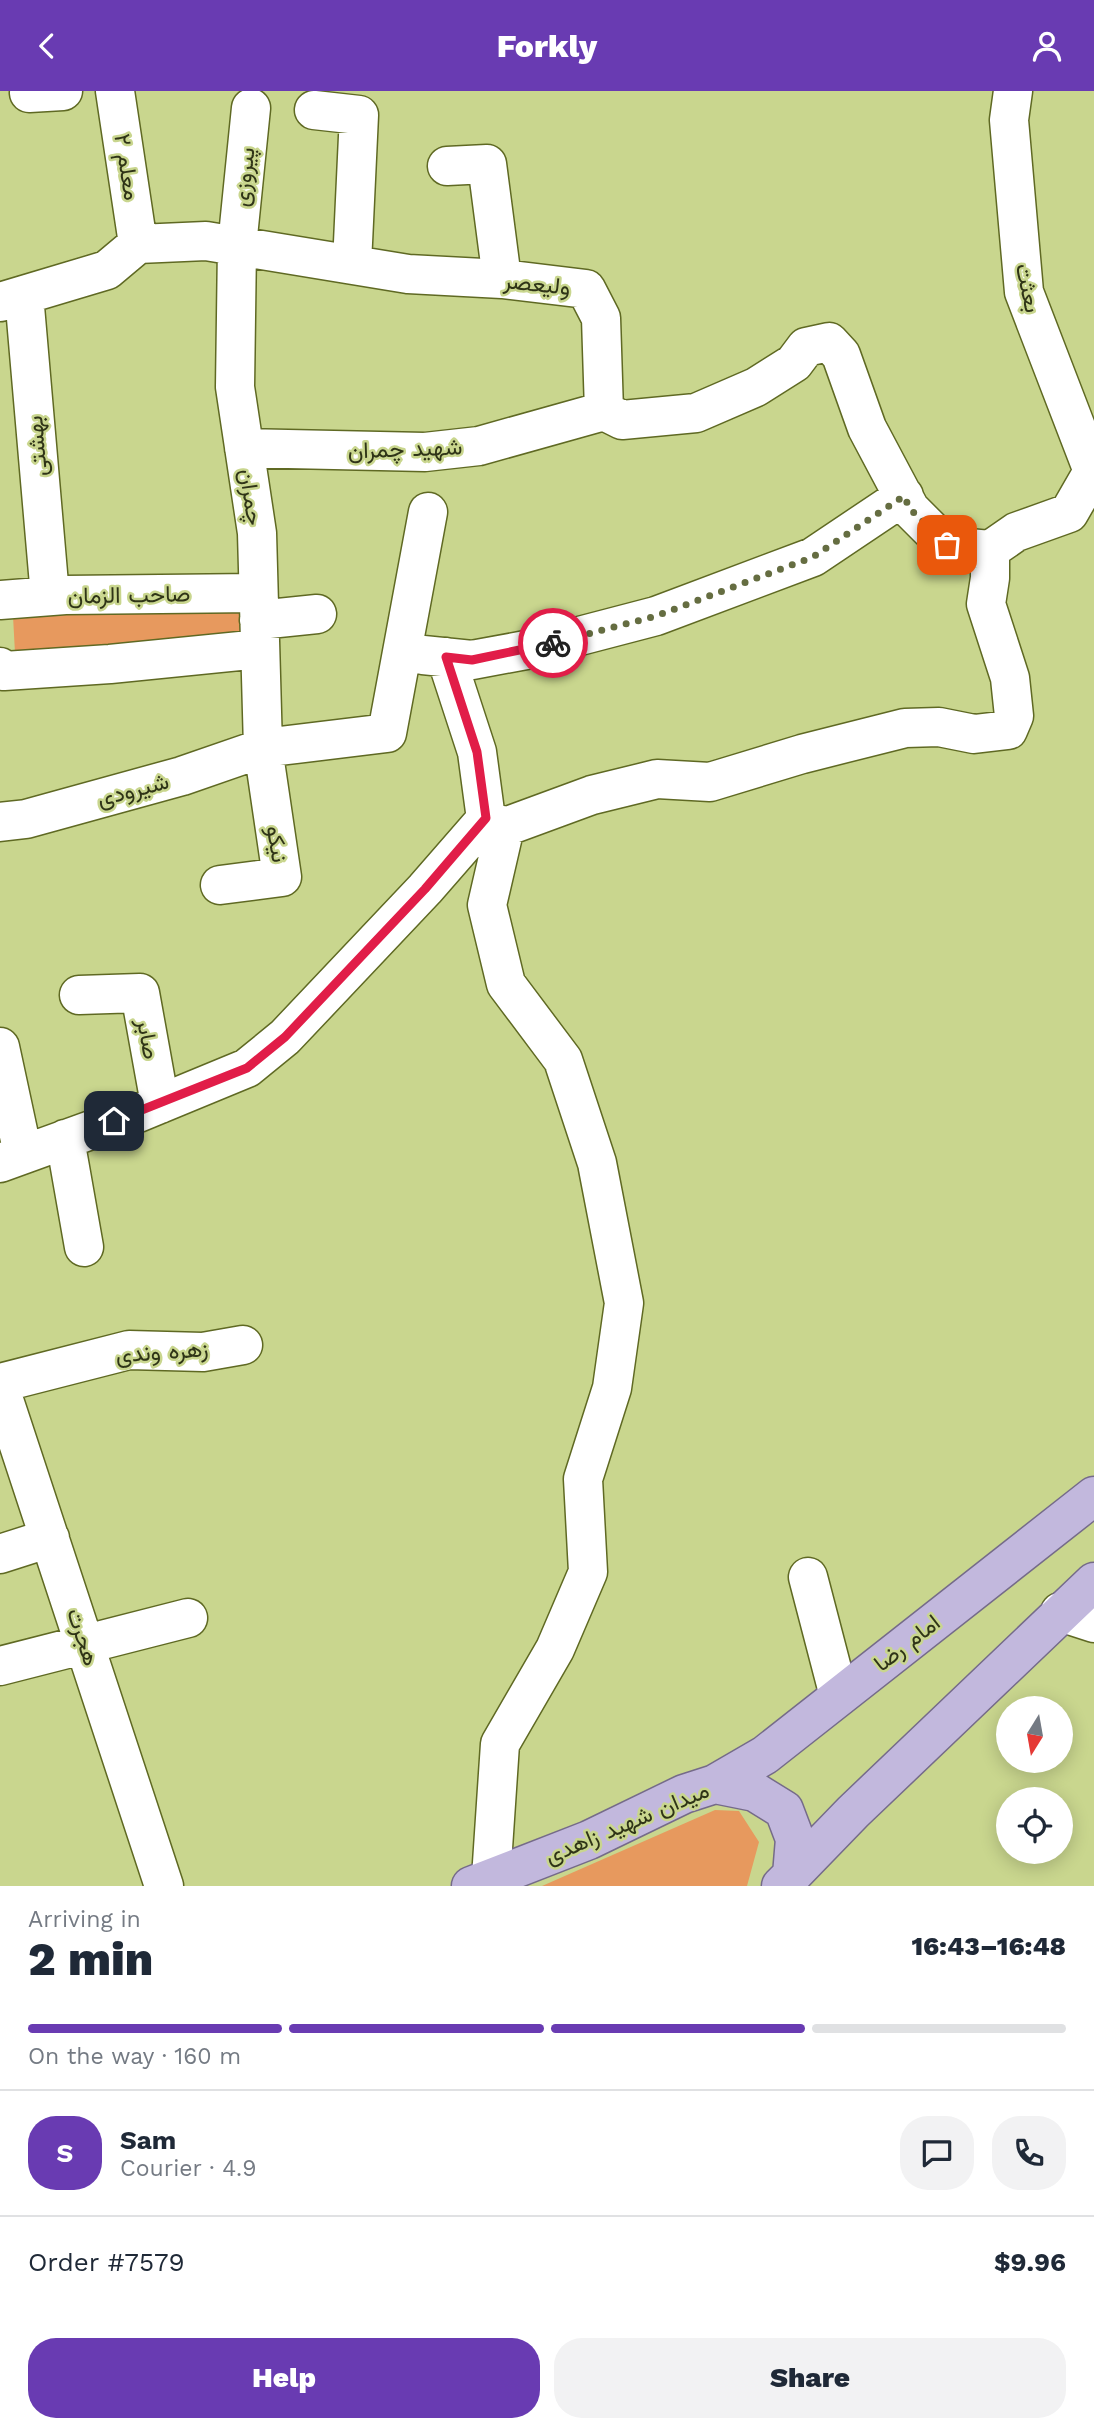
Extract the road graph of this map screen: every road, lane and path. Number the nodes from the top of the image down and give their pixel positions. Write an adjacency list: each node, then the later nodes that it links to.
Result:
1 (115, 91): 6 (street, معلم ۲)
2 (1013, 91): 13 (street, بعثت)
3 (251, 108): 7 (street, پیروزی)
4 (314, 110): 8 (street)
5 (447, 166): 9 (street)
6 (138, 244): 7 (street, ولیعصر); 10 (street)
7 (237, 246): 8 (street, ولیعصر); 12 (street, چمران)
8 (352, 264): 9 (street, ولیعصر)
9 (502, 279): 11 (street, ولیعصر)
10 (12, 298): 17 (street, بهشتی)
11 (604, 411): 12 (street, شهید چمران); 14 (street)
12 (244, 448): 20 (street, چمران)
13 (1093, 473): 16 (street)
14 (904, 496): 16 (street); 22 (street)
15 (428, 512): 21 (street)
16 (990, 549): 26 (street)
17 (50, 596): 18 (street, صاحب الزمان); 20 (street, صاحب الزمان)
18 (0, 600)
19 (317, 614): 20 (street)
20 (259, 621): 23 (street); 24 (street, چمران)
21 (402, 653): 22 (street); 24 (street, شیرودی)
22 (446, 657): 26 (street)
23 (0, 667)
24 (263, 748): 25 (street, شیرودی); 27 (street, نیکو)
25 (0, 822)
26 (496, 823): 30 (street); 48 (street)
27 (220, 885)
28 (79, 995): 30 (street, صابر)
29 (0, 1047): 32 (street)
30 (160, 1104): 31 (street)
31 (65, 1139): 32 (street); 33 (street)
32 (11, 1159)
33 (84, 1247)
34 (243, 1345): 35 (street, زهره وندی)
35 (0, 1385): 37 (street, هجرت)
36 (1094, 1496): 45 (main road, امام رضا)
37 (50, 1538): 38 (street); 43 (street, هجرت)
38 (0, 1554)
39 (808, 1577): 45 (street)
40 (1094, 1582): 42 (main road)
41 (188, 1618): 43 (street)
42 (1077, 1618): 47 (main road)
43 (85, 1644): 44 (street); 49 (street, هجرت)
44 (0, 1666)
45 (839, 1696): 46 (main road, امام رضا)
46 (715, 1784): 47 (main road, میدان شهید زاهدی); 48 (main road, میدان شهید زاهدی)
47 (786, 1881)
48 (481, 1882)
49 (164, 1886)

